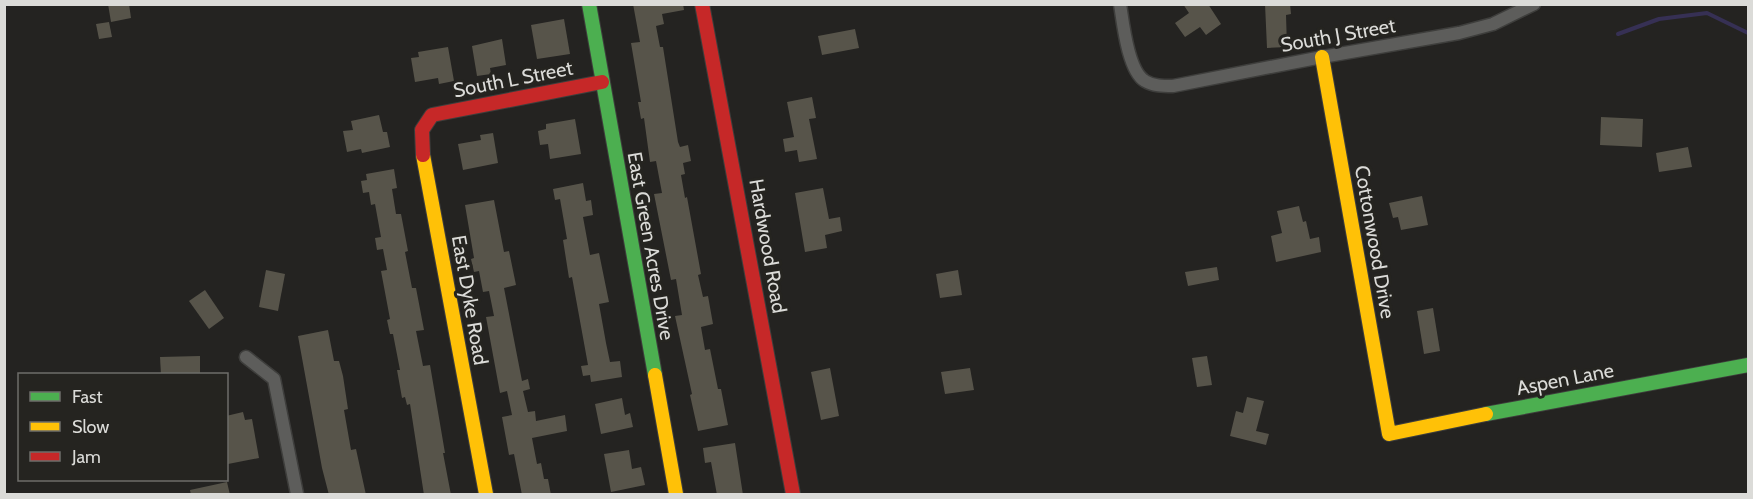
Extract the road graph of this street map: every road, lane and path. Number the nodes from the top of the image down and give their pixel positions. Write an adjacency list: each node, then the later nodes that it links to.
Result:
1 (590, 4): 6 (street, East Green Acres Drive)
2 (702, 4): 14 (street, Hardwood Road)
3 (1120, 4): 5 (street, South J Street)
4 (1534, 4): 5 (street, South J Street)
5 (1322, 57): 10 (street, Cottonwood Drive)
6 (602, 82): 7 (street, South L Street); 13 (street, East Green Acres Drive)
7 (432, 115): 12 (street, East Dyke Road)
8 (246, 357): 11 (street)
9 (1749, 365): 10 (street, Aspen Lane)
10 (1389, 434)
11 (297, 495)
12 (486, 495)
13 (676, 495)
14 (793, 495)

